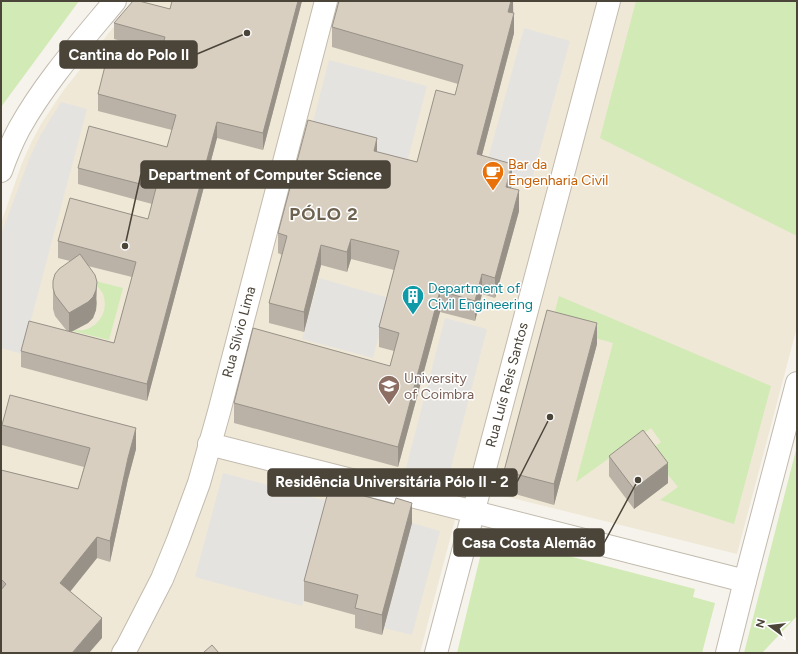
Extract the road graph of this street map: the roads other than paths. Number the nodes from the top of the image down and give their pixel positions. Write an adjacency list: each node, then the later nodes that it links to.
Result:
1 (115, 1): 4 (street)
2 (326, 1): 6 (street, Rua Sílvio Lima)
3 (609, 1): 7 (street, Rua Luís Reis Santos)
4 (1, 171)
5 (797, 383): 8 (street)
6 (209, 444): 7 (street); 9 (street, Rua Sílvio Lima)
7 (474, 512): 8 (street); 10 (street, Rua Luís Reis Santos)
8 (745, 581): 11 (street)
9 (123, 653)
10 (436, 653)
11 (727, 653)

